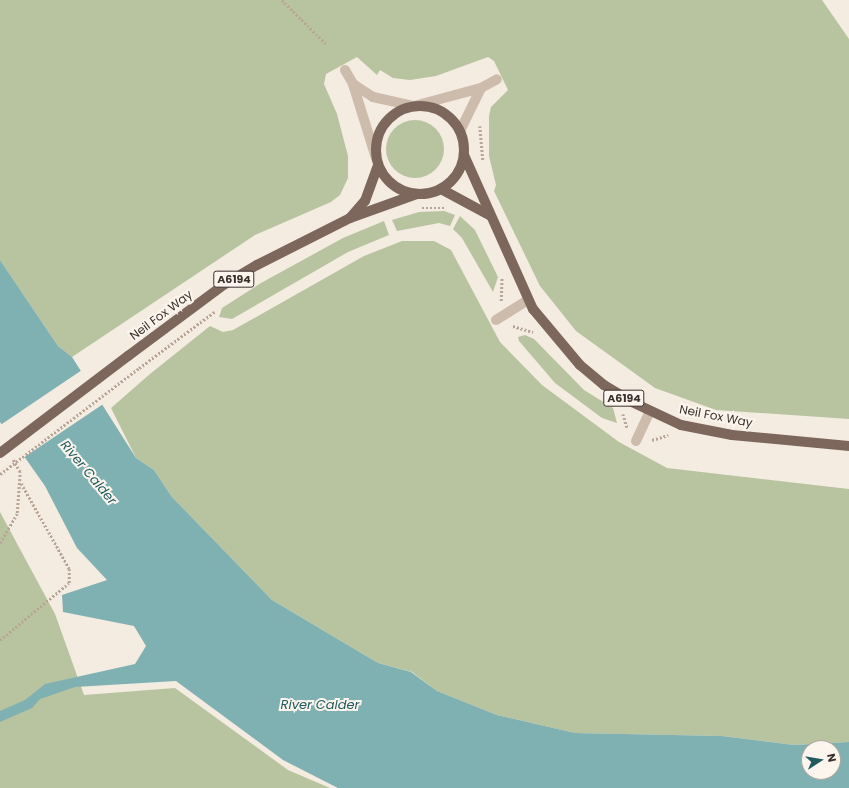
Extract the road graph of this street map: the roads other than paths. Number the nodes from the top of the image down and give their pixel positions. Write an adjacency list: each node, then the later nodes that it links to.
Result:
1 (346, 70): 3 (street)
2 (497, 79): 4 (street)
3 (353, 84): 5 (street); 8 (street)
4 (481, 88): 5 (street); 6 (street)
5 (414, 106): 6 (main road); 8 (main road, Neil Fox Way / A6194)
6 (460, 131): 7 (main road, Neil Fox Way / A6194)
7 (464, 155): 9 (main road, Neil Fox Way / A6194); 11 (main road, Neil Fox Way / A6194)
8 (377, 161): 10 (main road); 12 (main road, Neil Fox Way / A6194)
9 (441, 189): 10 (main road, Neil Fox Way / A6194); 11 (main road)
10 (417, 194): 12 (main road, Neil Fox Way / A6194)
11 (489, 215): 13 (main road, Neil Fox Way / A6194)
12 (350, 218): 18 (main road, Neil Fox Way / A6194, bridge)
13 (528, 300): 14 (street); 15 (main road, Neil Fox Way / A6194)
14 (496, 320)
15 (650, 411): 16 (street); 17 (main road, Neil Fox Way / A6194)
16 (636, 442)
17 (849, 446)
18 (5, 454)

